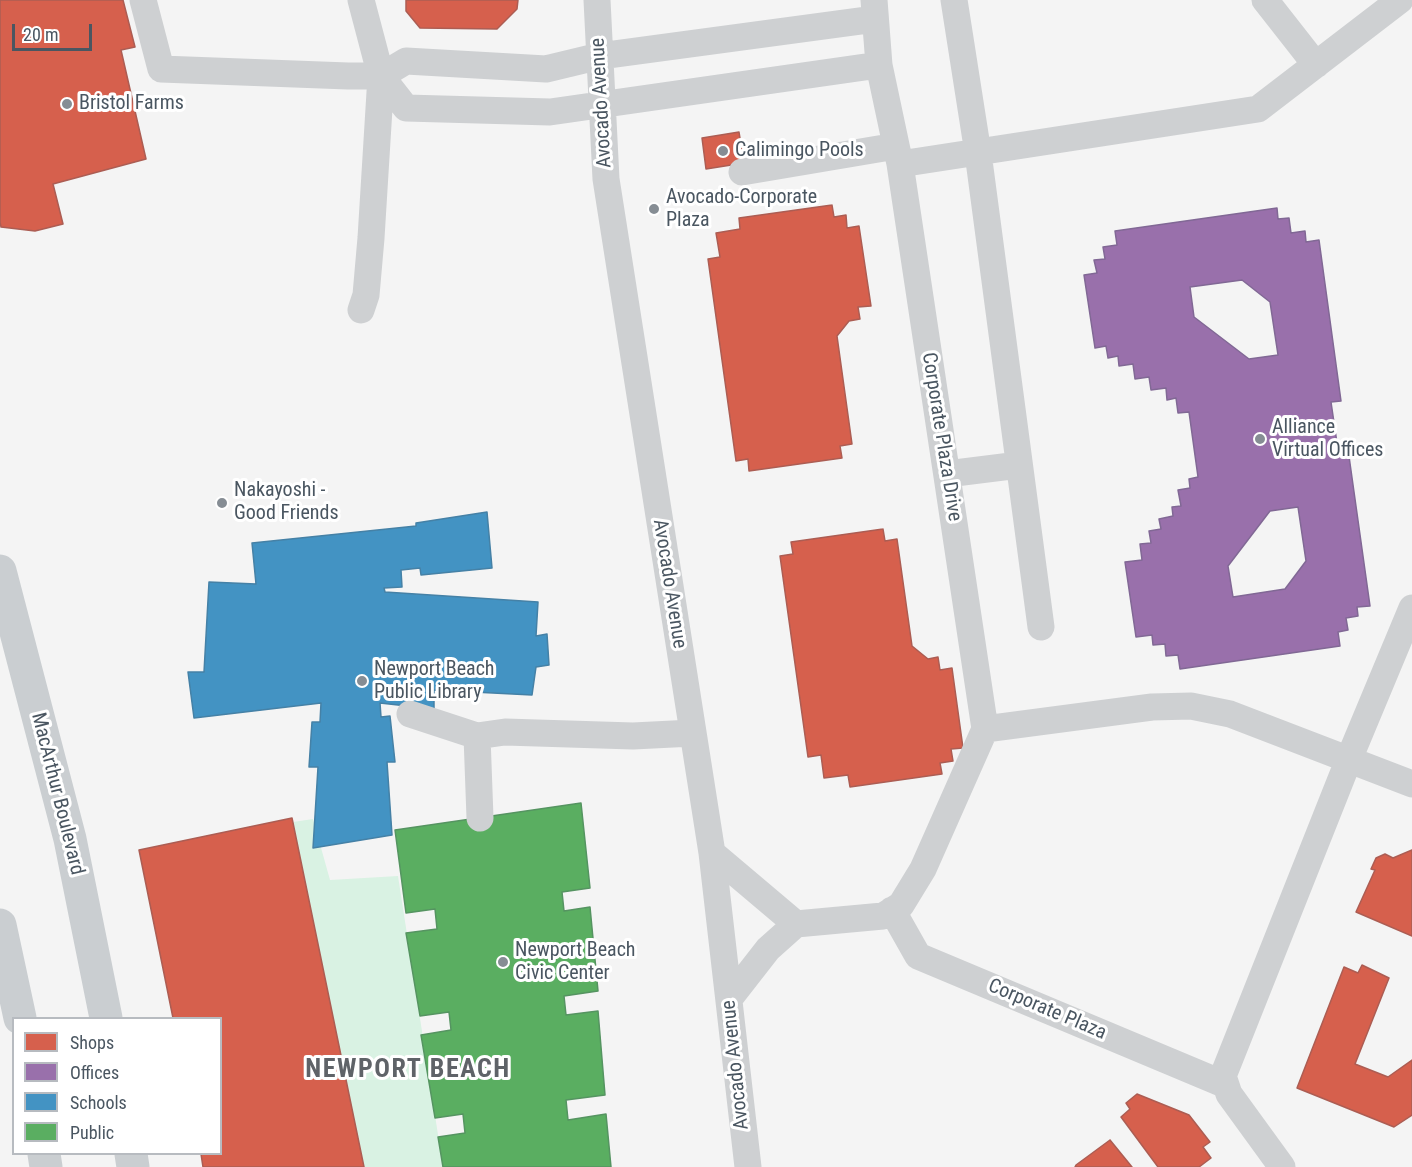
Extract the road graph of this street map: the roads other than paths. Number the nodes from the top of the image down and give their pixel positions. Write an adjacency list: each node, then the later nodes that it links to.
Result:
1 (143, 0): 11 (street)
2 (361, 0): 11 (street)
3 (597, 0): 8 (street, Avocado Avenue)
4 (954, 0): 13 (street)
5 (1265, 0): 9 (street)
6 (1400, 0): 9 (street)
7 (874, 10): 8 (street); 10 (street, Corporate Plaza Drive)
8 (600, 56): 11 (street); 12 (street, Avocado Avenue)
9 (1316, 65): 13 (street)
10 (879, 66): 12 (street); 14 (street, Corporate Plaza Drive)
11 (381, 76): 12 (street); 16 (street)
12 (601, 106): 24 (street, Avocado Avenue)
13 (978, 153): 14 (street); 17 (street)
14 (898, 155): 15 (street); 18 (street, Corporate Plaza Drive)
15 (742, 172)
16 (361, 310)
17 (1019, 465): 18 (street); 21 (street)
18 (947, 474): 23 (street, Corporate Plaza Drive)
19 (1, 580): 35 (main road, MacArthur Boulevard)
20 (1412, 608): 26 (street)
21 (1041, 627)
22 (410, 714): 25 (street)
23 (985, 729): 26 (street); 30 (street)
24 (693, 733): 25 (street); 29 (street, Avocado Avenue)
25 (477, 736): 28 (street)
26 (1348, 759): 27 (street); 36 (street)
27 (1412, 784)
28 (480, 818)
29 (712, 853): 31 (street); 33 (street, Avocado Avenue)
30 (892, 910): 31 (street); 36 (street, Corporate Plaza)
31 (796, 924): 33 (street)
32 (0, 925): 34 (main road)
33 (729, 999): 37 (street, Avocado Avenue)
34 (20, 1017)
35 (106, 1017)
36 (1226, 1085): 38 (street)
37 (748, 1167)
38 (1282, 1167)

